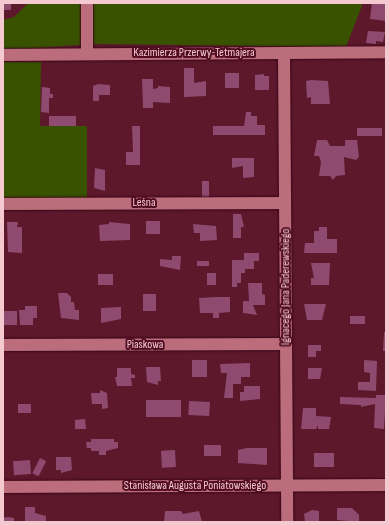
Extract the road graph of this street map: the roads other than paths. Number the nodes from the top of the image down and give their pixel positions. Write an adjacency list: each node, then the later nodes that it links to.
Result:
1 (87, 3): 4 (street)
2 (386, 52): 3 (street, Kazimierza Przerwy-Tetmajera)
3 (284, 53): 4 (street, Kazimierza Przerwy-Tetmajera); 6 (street, Ignacego Jana Paderewskiego)
4 (87, 54): 5 (street, Kazimierza Przerwy-Tetmajera)
5 (3, 56)
6 (285, 203): 7 (street, Leśna); 8 (street, Ignacego Jana Paderewskiego)
7 (3, 204)
8 (286, 344): 9 (street, Piaskowa); 11 (street, Ignacego Jana Paderewskiego)
9 (3, 345)
10 (386, 485): 11 (street, Stanisława Augusta Poniatowskiego)
11 (287, 486): 12 (street, Stanisława Augusta Poniatowskiego); 13 (street, Ignacego Jana Paderewskiego)
12 (3, 487)
13 (287, 522)

